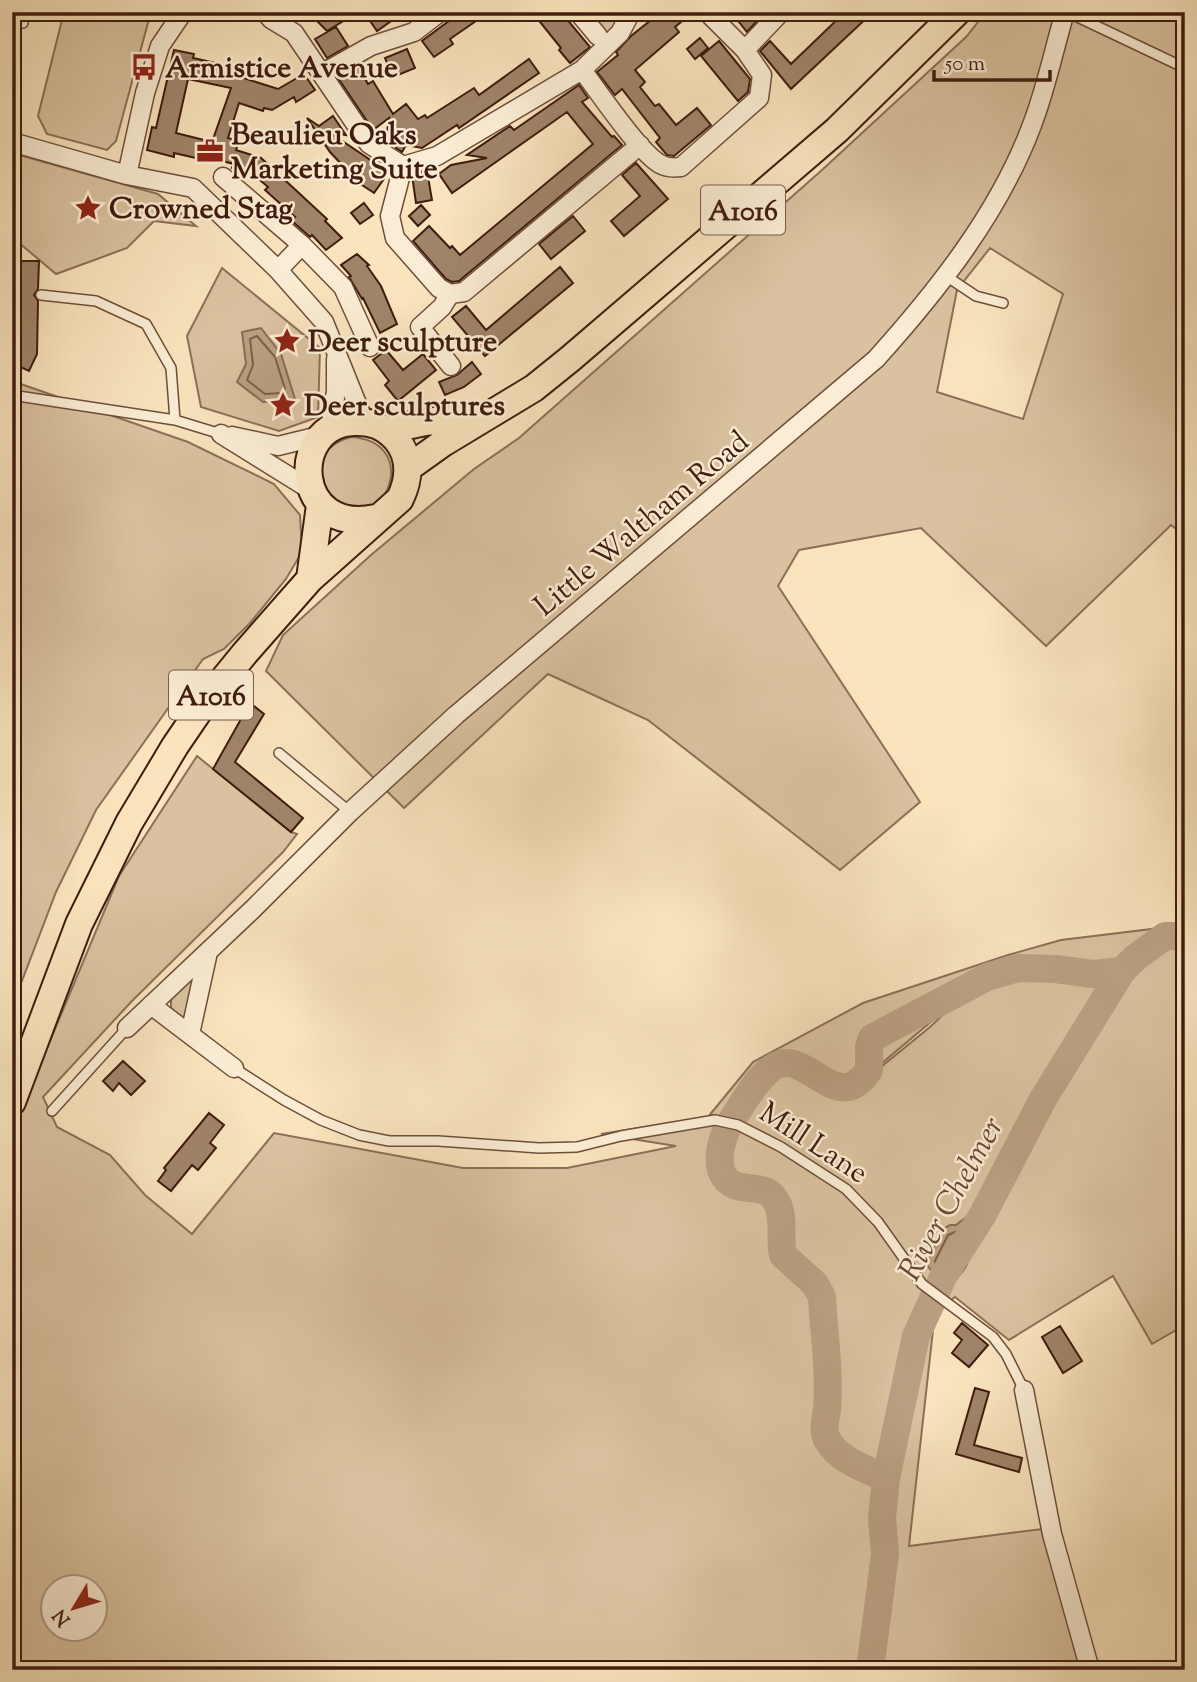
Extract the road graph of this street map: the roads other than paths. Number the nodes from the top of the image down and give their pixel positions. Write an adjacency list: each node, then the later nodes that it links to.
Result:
1 (183, 12): 20 (street)
2 (265, 12): 16 (street)
3 (440, 12): 16 (street)
4 (578, 12): 12 (street)
5 (631, 12): 15 (street)
6 (707, 12): 13 (street)
7 (781, 12): 13 (street)
8 (957, 12): 32 (main road, A1016)
9 (1066, 12): 14 (lane); 24 (street, Little Waltham Road)
10 (12, 20): 11 (lane)
11 (23, 23)
12 (598, 36)
13 (745, 50): 18 (street)
14 (1185, 68)
15 (582, 70): 18 (street); 19 (street)
16 (323, 73): 19 (street)
17 (12, 142): 20 (street)
18 (640, 145): 25 (street)
19 (402, 166): 25 (street)
20 (127, 175): 23 (street)
21 (223, 177): 22 (street)
22 (302, 245): 23 (street); 28 (street)
23 (278, 270): 29 (street)
24 (946, 276): 27 (lane); 42 (street, Little Waltham Road)
25 (450, 294): 30 (street)
26 (41, 295): 33 (lane)
27 (1003, 303)
28 (370, 347)
29 (337, 354): 34 (street); 35 (street)
30 (451, 366)
31 (12, 393): 33 (lane)
32 (488, 415): 34 (main road, A1016); 37 (main road, A1016)
33 (175, 420): 36 (lane)
34 (376, 426): 35 (main road, A1016); 37 (main road)
35 (327, 432): 36 (street); 38 (main road)
36 (221, 434): 38 (street)
37 (408, 468): 39 (main road, A1016)
38 (316, 498): 39 (main road); 40 (main road)
39 (376, 519): 40 (main road, A1016)
40 (310, 579): 48 (main road, A1016)
41 (279, 753): 42 (lane)
42 (350, 812): 43 (street, Little Waltham Road)
43 (208, 952): 44 (street, Little Waltham Road); 46 (street)
44 (151, 1005): 45 (street, Little Waltham Road); 46 (street, Mill Lane)
45 (127, 1028): 49 (lane)
46 (190, 1034): 47 (street, Mill Lane)
47 (234, 1068): 50 (lane, Mill Lane)
48 (12, 1102)
49 (52, 1111)
50 (1024, 1390): 51 (street, Mill Lane)
51 (1090, 1670)

